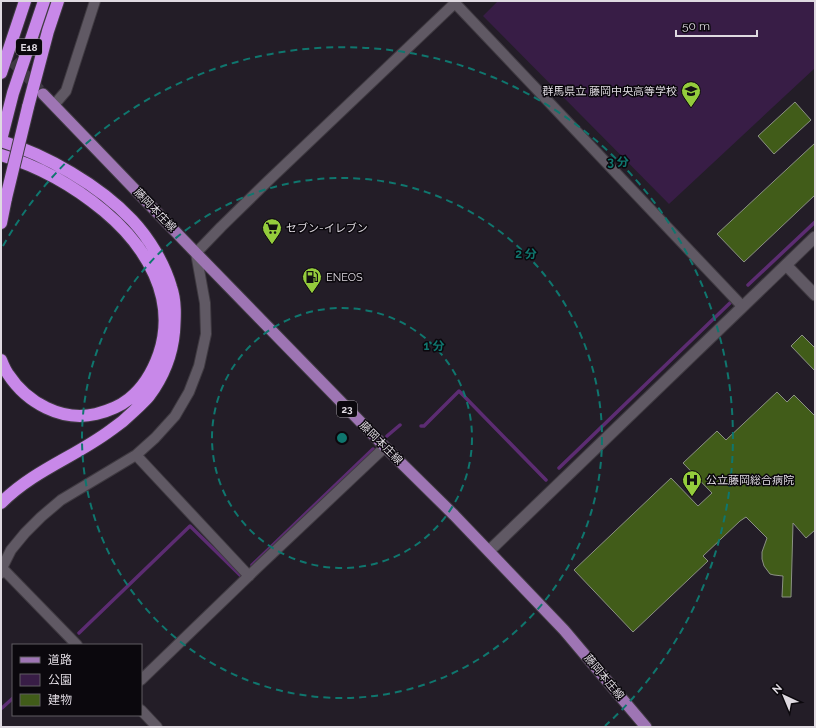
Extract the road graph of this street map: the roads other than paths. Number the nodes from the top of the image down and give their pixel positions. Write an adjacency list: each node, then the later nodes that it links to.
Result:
1 (25, 1): 5 (highway, E18)
2 (44, 1): 8 (highway, E18)
3 (58, 1): 10 (highway, bridge)
4 (95, 1): 7 (street)
5 (1, 73)
6 (43, 94): 7 (main road, 藤岡本庄線 / 23)
7 (54, 105): 12 (main road, 藤岡本庄線 / 23)
8 (1, 140): 19 (highway)
9 (1, 155): 16 (highway)
10 (1, 222)
11 (815, 237): 13 (street)
12 (196, 253): 15 (street); 17 (main road, 藤岡本庄線 / 23); 18 (street)
13 (786, 264): 14 (street); 15 (street)
14 (815, 295)
15 (742, 306): 20 (street)
16 (1, 360)
17 (384, 447): 20 (main road, 藤岡本庄線 / 23); 22 (street)
18 (136, 455): 21 (street); 22 (street)
19 (1, 503)
20 (489, 551): 27 (main road, 藤岡本庄線 / 23)
21 (1, 571): 23 (street)
22 (249, 576): 24 (street)
23 (76, 644)
24 (142, 679)
25 (142, 711): 26 (street)
26 (157, 727)
27 (646, 727)

